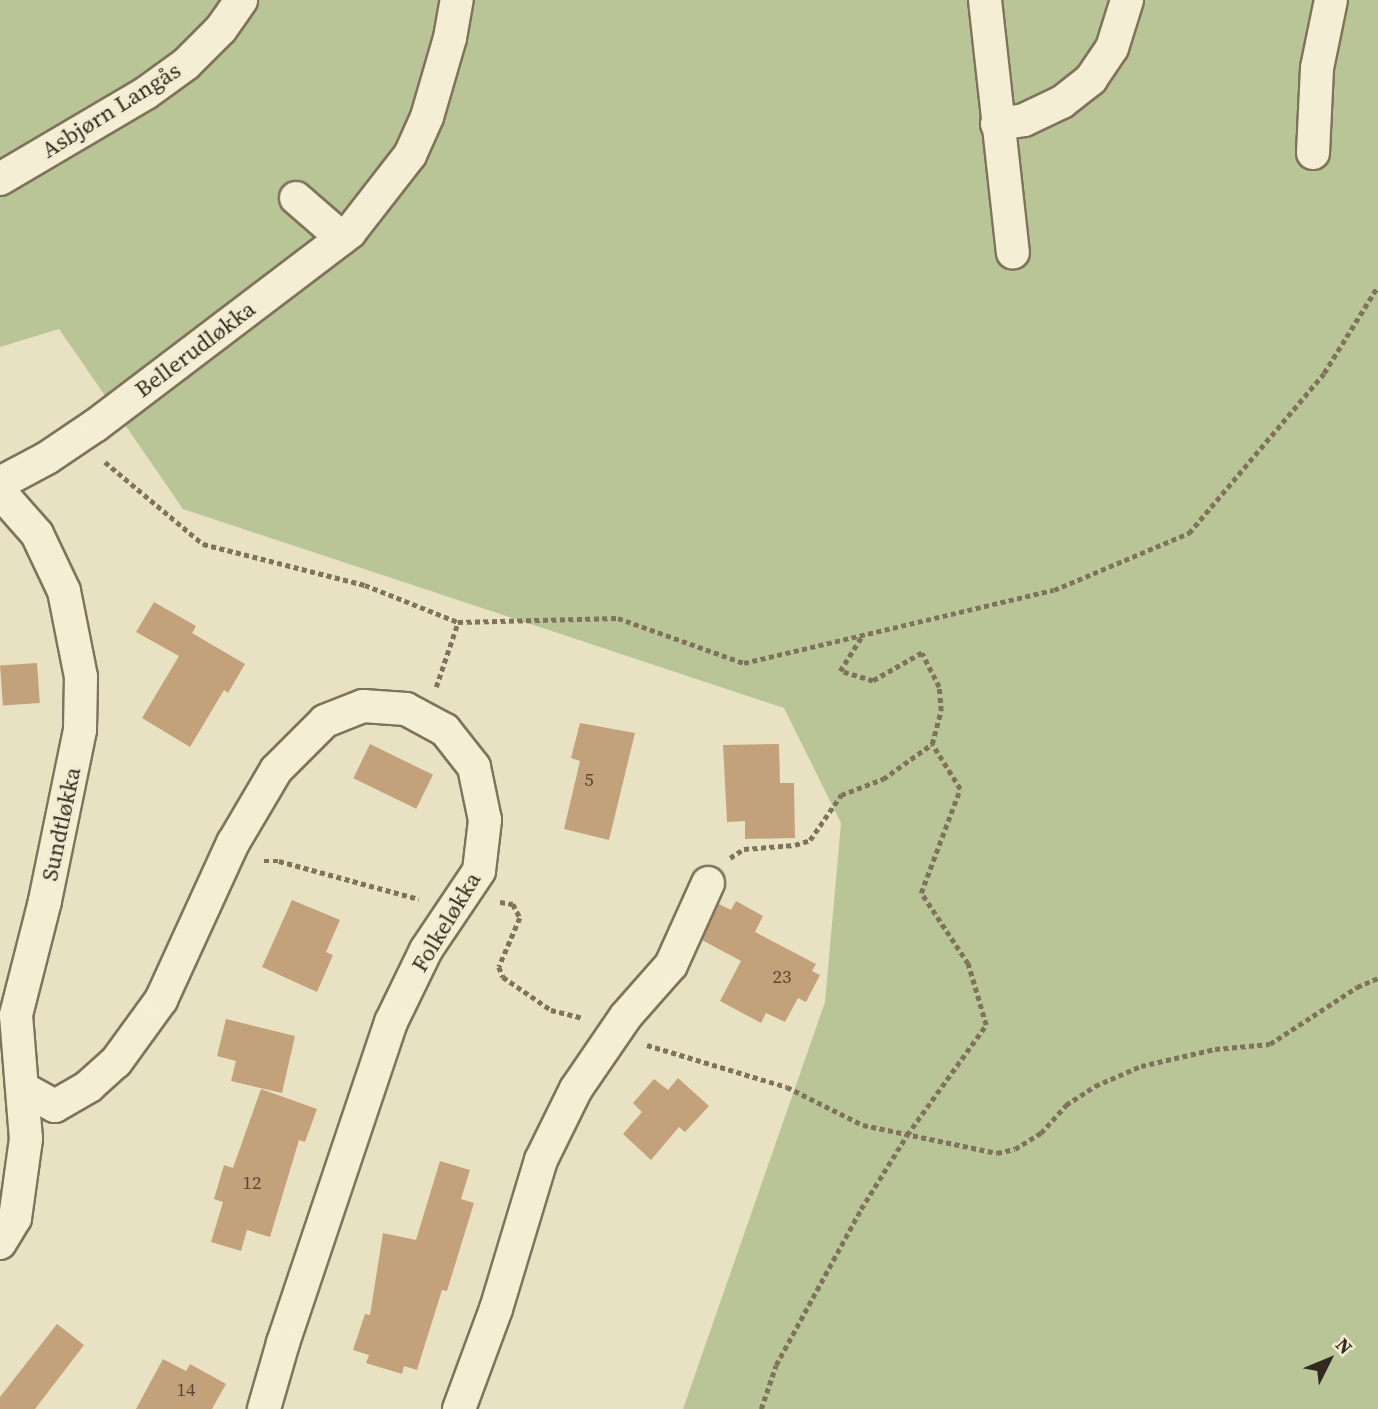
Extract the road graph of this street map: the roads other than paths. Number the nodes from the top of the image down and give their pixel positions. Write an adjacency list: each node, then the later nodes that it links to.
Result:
1 (242, 0): 8 (street, Asbjørn Langås)
2 (457, 0): 10 (street, Bellerudløkka)
3 (985, 0): 6 (street)
4 (1127, 0): 6 (street)
5 (1331, 0): 7 (street)
6 (998, 124): 11 (street)
7 (1313, 153)
8 (0, 179)
9 (296, 198): 10 (street)
10 (342, 237): 12 (street, Bellerudløkka)
11 (1013, 252)
12 (0, 483)
13 (0, 492): 15 (street, Sundtløkka)
14 (708, 883): 19 (street)
15 (23, 1089): 16 (street, Sundtløkka); 18 (street, Folkeløkka)
16 (11, 1173): 17 (street, Sundtløkka)
17 (0, 1243)
18 (264, 1409)
19 (459, 1409)

